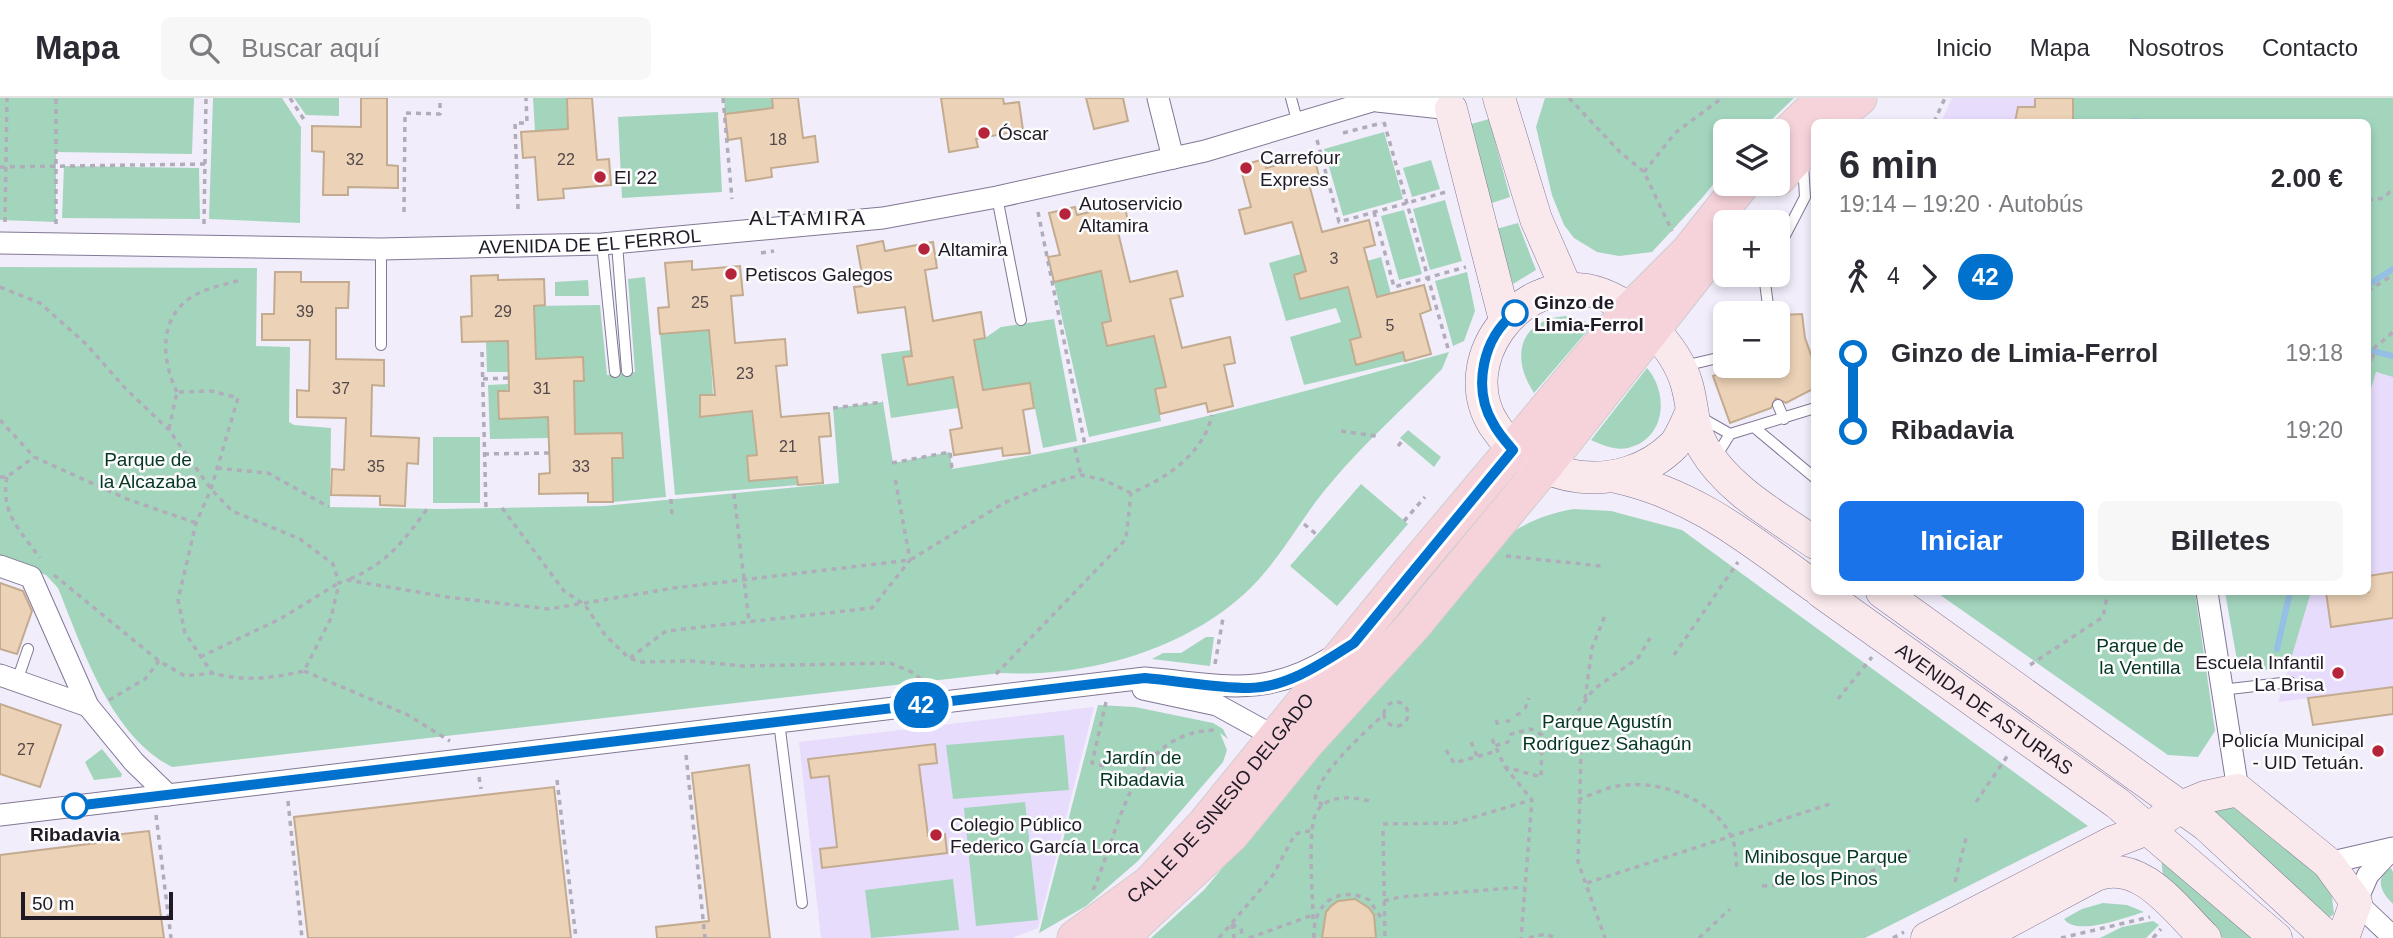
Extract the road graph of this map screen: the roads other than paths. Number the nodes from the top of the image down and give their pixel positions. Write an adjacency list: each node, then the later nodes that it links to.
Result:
1 (1158, 98): 14 (street)
2 (1291, 98): 12 (lane)
3 (1494, 98): 8 (main road)
4 (1499, 98): 25 (main road)
5 (1824, 98): 9 (main road)
6 (1859, 98): 10 (main road)
7 (1379, 99): 8 (street, AVENIDA DE EL FERROL); 12 (street, AVENIDA DE EL FERROL)
8 (1445, 104): 27 (main road)
9 (1812, 119)
10 (1833, 119)
11 (1811, 120): 13 (main road)
12 (1298, 124): 14 (street, AVENIDA DE EL FERROL)
13 (1798, 143): 15 (main road)
14 (1173, 158): 18 (street, AVENIDA DE EL FERROL)
15 (1791, 188): 20 (lane)
16 (1733, 196): 28 (main road, CALLE DE SINESIO DELGADO)
17 (1763, 196): 19 (main road)
18 (996, 197): 22 (street, AVENIDA DE EL FERROL); 26 (lane)
19 (1750, 210)
20 (1786, 210)
21 (2, 232): 23 (street, AVENIDA DE EL FERROL)
22 (609, 244): 23 (street, AVENIDA DE EL FERROL); 32 (lane); 33 (lane)
23 (381, 248): 29 (lane)
24 (1713, 251): 28 (main road, CALLE DE SINESIO DELGADO)
25 (1567, 290): 27 (main road); 28 (main road)
26 (1021, 320)
27 (1506, 320): 40 (main road)
28 (1640, 320): 31 (main road); 40 (main road, CALLE DE SINESIO DELGADO); 42 (main road, CALLE DE SINESIO DELGADO)
29 (381, 345)
30 (1713, 359): 31 (lane)
31 (1680, 367): 36 (main road)
32 (627, 371)
33 (615, 372)
34 (1778, 405): 37 (lane)
35 (1811, 409): 37 (lane)
36 (1691, 413): 39 (lane); 41 (main road); 44 (main road)
37 (1784, 419): 38 (lane)
38 (1755, 428): 39 (lane); 43 (lane)
39 (1730, 433): 41 (lane)
40 (1513, 450): 42 (main road); 51 (main road, CALLE DE SINESIO DELGADO)
41 (1713, 461): 45 (main road)
42 (1544, 467): 44 (main road); 59 (main road, CALLE DE SINESIO DELGADO)
43 (1811, 475)
44 (1616, 477): 47 (main road)
45 (1811, 540)
46 (0, 566): 57 (street)
47 (1811, 584)
48 (1825, 595): 64 (main road, AVENIDA DE ASTURIAS)
49 (1886, 595): 62 (main road, AVENIDA DE ASTURIAS)
50 (2207, 595): 56 (street)
51 (1354, 643): 54 (street); 59 (main road, CALLE DE SINESIO DELGADO)
52 (28, 649): 53 (lane)
53 (8, 678): 57 (street)
54 (1110, 682): 58 (street); 59 (street)
55 (2290, 682): 56 (lane)
56 (2221, 690): 60 (street)
57 (96, 705): 61 (street)
58 (779, 722): 61 (street); 68 (lane)
59 (1292, 740): 72 (main road, CALLE DE SINESIO DELGADO); 73 (main road, CALLE DE SINESIO DELGADO)
60 (2238, 790): 62 (main road); 66 (main road)
61 (160, 796): 63 (street)
62 (2181, 807): 64 (main road); 77 (main road, AVENIDA DE ASTURIAS)
63 (0, 815)
64 (2147, 829): 69 (main road); 74 (main road); 76 (main road, AVENIDA DE ASTURIAS)
65 (2393, 849): 66 (street); 67 (street)
66 (2328, 863): 67 (main road)
67 (2356, 902): 71 (street); 78 (main road)
68 (802, 903)
69 (2155, 903): 70 (main road); 75 (main road)
70 (1981, 937)
71 (2393, 937)
72 (1075, 938)
73 (1120, 938)
74 (1927, 938)
75 (2206, 938)
76 (2276, 938)
77 (2328, 938)
78 (2343, 938)

